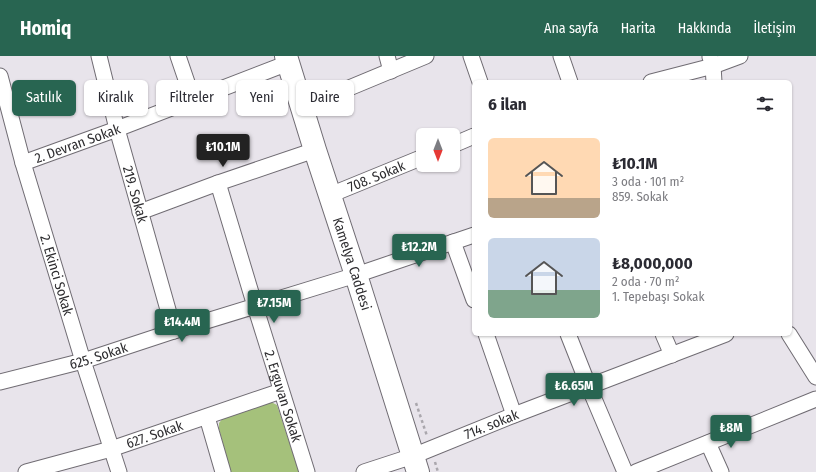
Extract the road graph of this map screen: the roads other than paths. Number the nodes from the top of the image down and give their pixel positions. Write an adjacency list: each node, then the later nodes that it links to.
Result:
1 (99, 56): 22 (street, 219. Sokak)
2 (178, 56): 11 (street)
3 (387, 56): 10 (street)
4 (426, 56): 10 (street)
5 (471, 56): 12 (street)
6 (561, 56): 13 (street)
7 (740, 56): 9 (street)
8 (287, 60): 17 (street, 2. Devran Sokak); 19 (main road, Kamelya Caddesi)
9 (711, 61): 14 (street); 15 (street)
10 (391, 70): 18 (street)
11 (186, 80)
12 (479, 80)
13 (569, 80)
14 (657, 80)
15 (714, 80)
16 (1, 82): 27 (street, 2. Ekinci Sokak)
17 (228, 85)
18 (354, 86)
19 (296, 91)
20 (156, 114): 22 (street, 2. Devran Sokak)
21 (304, 116): 25 (main road, Kamelya Caddesi)
22 (117, 129): 27 (street, 2. Devran Sokak); 30 (street, 219. Sokak)
23 (472, 137): 24 (street)
24 (460, 142)
25 (315, 150): 28 (street); 29 (main road, Kamelya Caddesi)
26 (416, 160): 29 (street, 708. Sokak)
27 (23, 163): 43 (street, 2. Ekinci Sokak)
28 (218, 183): 30 (street); 35 (street, 2. Erguvan Sokak)
29 (330, 195): 33 (main road, Kamelya Caddesi)
30 (140, 212): 36 (street, 219. Sokak)
31 (472, 236): 32 (street, 625. Sokak)
32 (453, 242): 33 (street, 625. Sokak); 34 (street)
33 (356, 275): 35 (street, 625. Sokak); 53 (main road, Kamelya Caddesi)
34 (472, 294)
35 (254, 306): 36 (street, 625. Sokak); 47 (street, 2. Erguvan Sokak)
36 (174, 331): 43 (street, 625. Sokak)
37 (487, 336): 49 (street)
38 (569, 336): 46 (street)
39 (664, 336): 42 (street)
40 (721, 336): 42 (street, 714. sokak)
41 (790, 336): 44 (street)
42 (672, 355): 46 (street, 714. sokak)
43 (83, 360): 45 (street, 625. Sokak); 52 (street, 2. Ekinci Sokak)
44 (816, 377)
45 (0, 382)
46 (589, 387): 49 (street, 714. sokak); 59 (street)
47 (281, 391): 50 (street, 627. Sokak); 57 (street, 2. Erguvan Sokak)
48 (816, 399): 51 (street)
49 (514, 415): 53 (street, 714. sokak)
50 (207, 417): 52 (street, 627. Sokak); 56 (street)
51 (708, 443): 60 (street); 61 (street)
52 (111, 449): 54 (street, 627. Sokak); 55 (street, 2. Ekinci Sokak)
53 (415, 464): 58 (street, 714. sokak)
54 (26, 472)
55 (119, 472)
56 (223, 472)
57 (306, 472)
58 (364, 472)
59 (625, 472)
60 (636, 472)
61 (721, 472)

